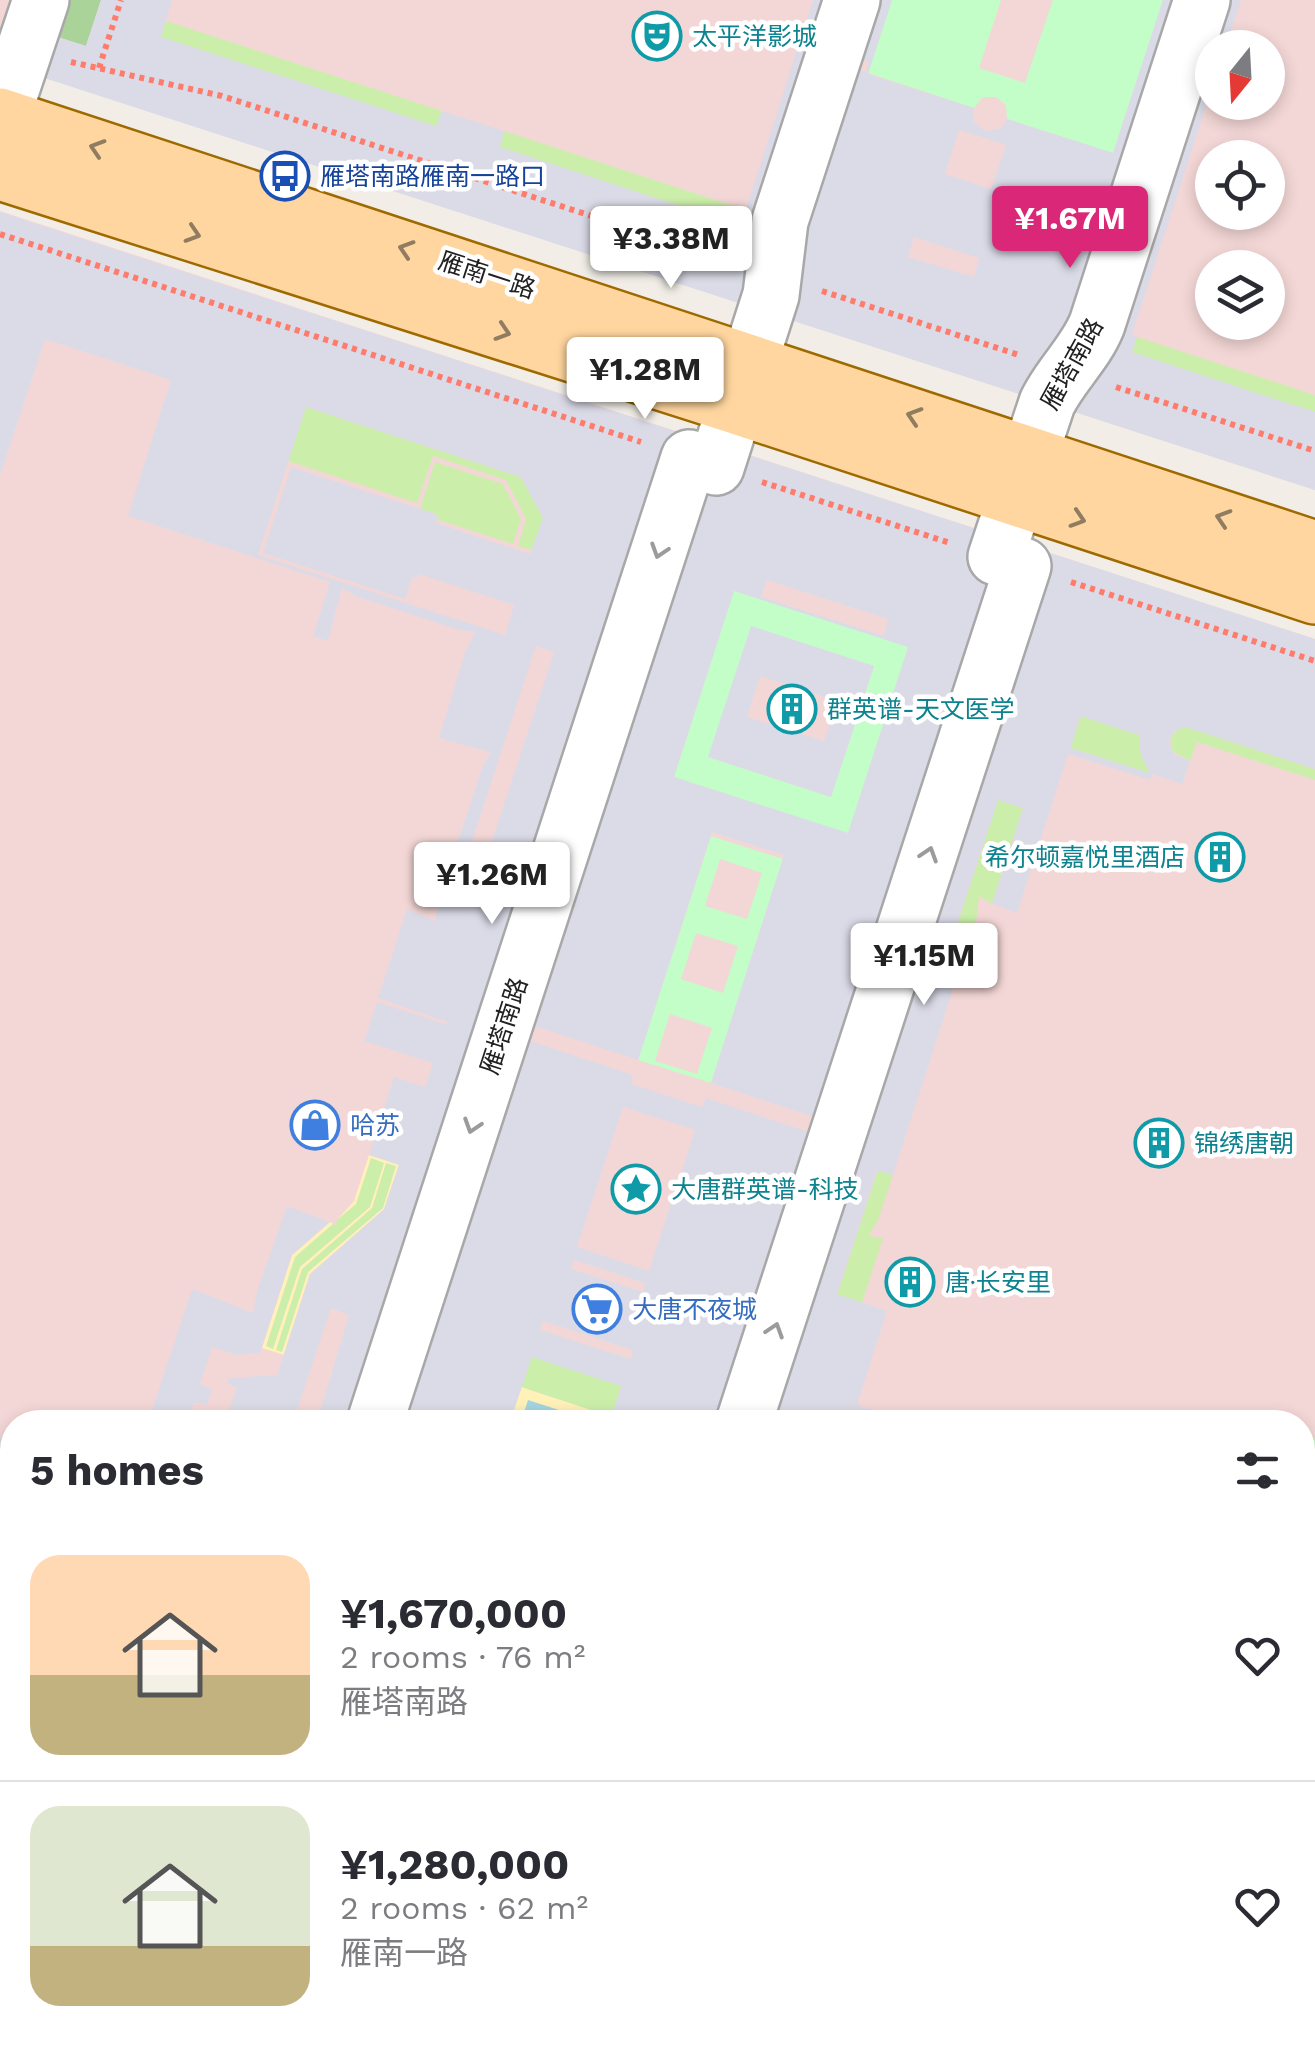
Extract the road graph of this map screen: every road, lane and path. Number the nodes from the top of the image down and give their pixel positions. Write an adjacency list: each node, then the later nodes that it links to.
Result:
1 (121, 0): 5 (path)
2 (852, 0): 9 (street, 雁塔南路)
3 (1202, 0): 10 (street, 雁塔南路)
4 (33, 24): 5 (path); 6 (street)
5 (99, 68): 9 (path)
6 (1, 117): 11 (main road, 雁南一路, one-way to 6)
7 (0, 172): 11 (main road, 雁南一路, one-way to 11)
8 (0, 234): 13 (path)
9 (774, 276): 10 (path); 11 (street, 雁塔南路)
10 (1066, 370): 12 (path); 14 (street, 雁塔南路)
11 (743, 384): 13 (street, 雁塔南路); 14 (main road, 雁南一路)
12 (1315, 451)
13 (703, 462): 16 (path); 19 (street, 雁塔南路, one-way to 19)
14 (1023, 476): 15 (main road, 雁南一路, one-way to 14); 16 (street, 雁塔南路); 17 (main road, 雁南一路, one-way to 17)
15 (1315, 549)
16 (1009, 562): 18 (path); 20 (street, 雁塔南路, one-way to 16)
17 (1315, 596)
18 (1315, 661)
19 (380, 1410)
20 (748, 1410)

